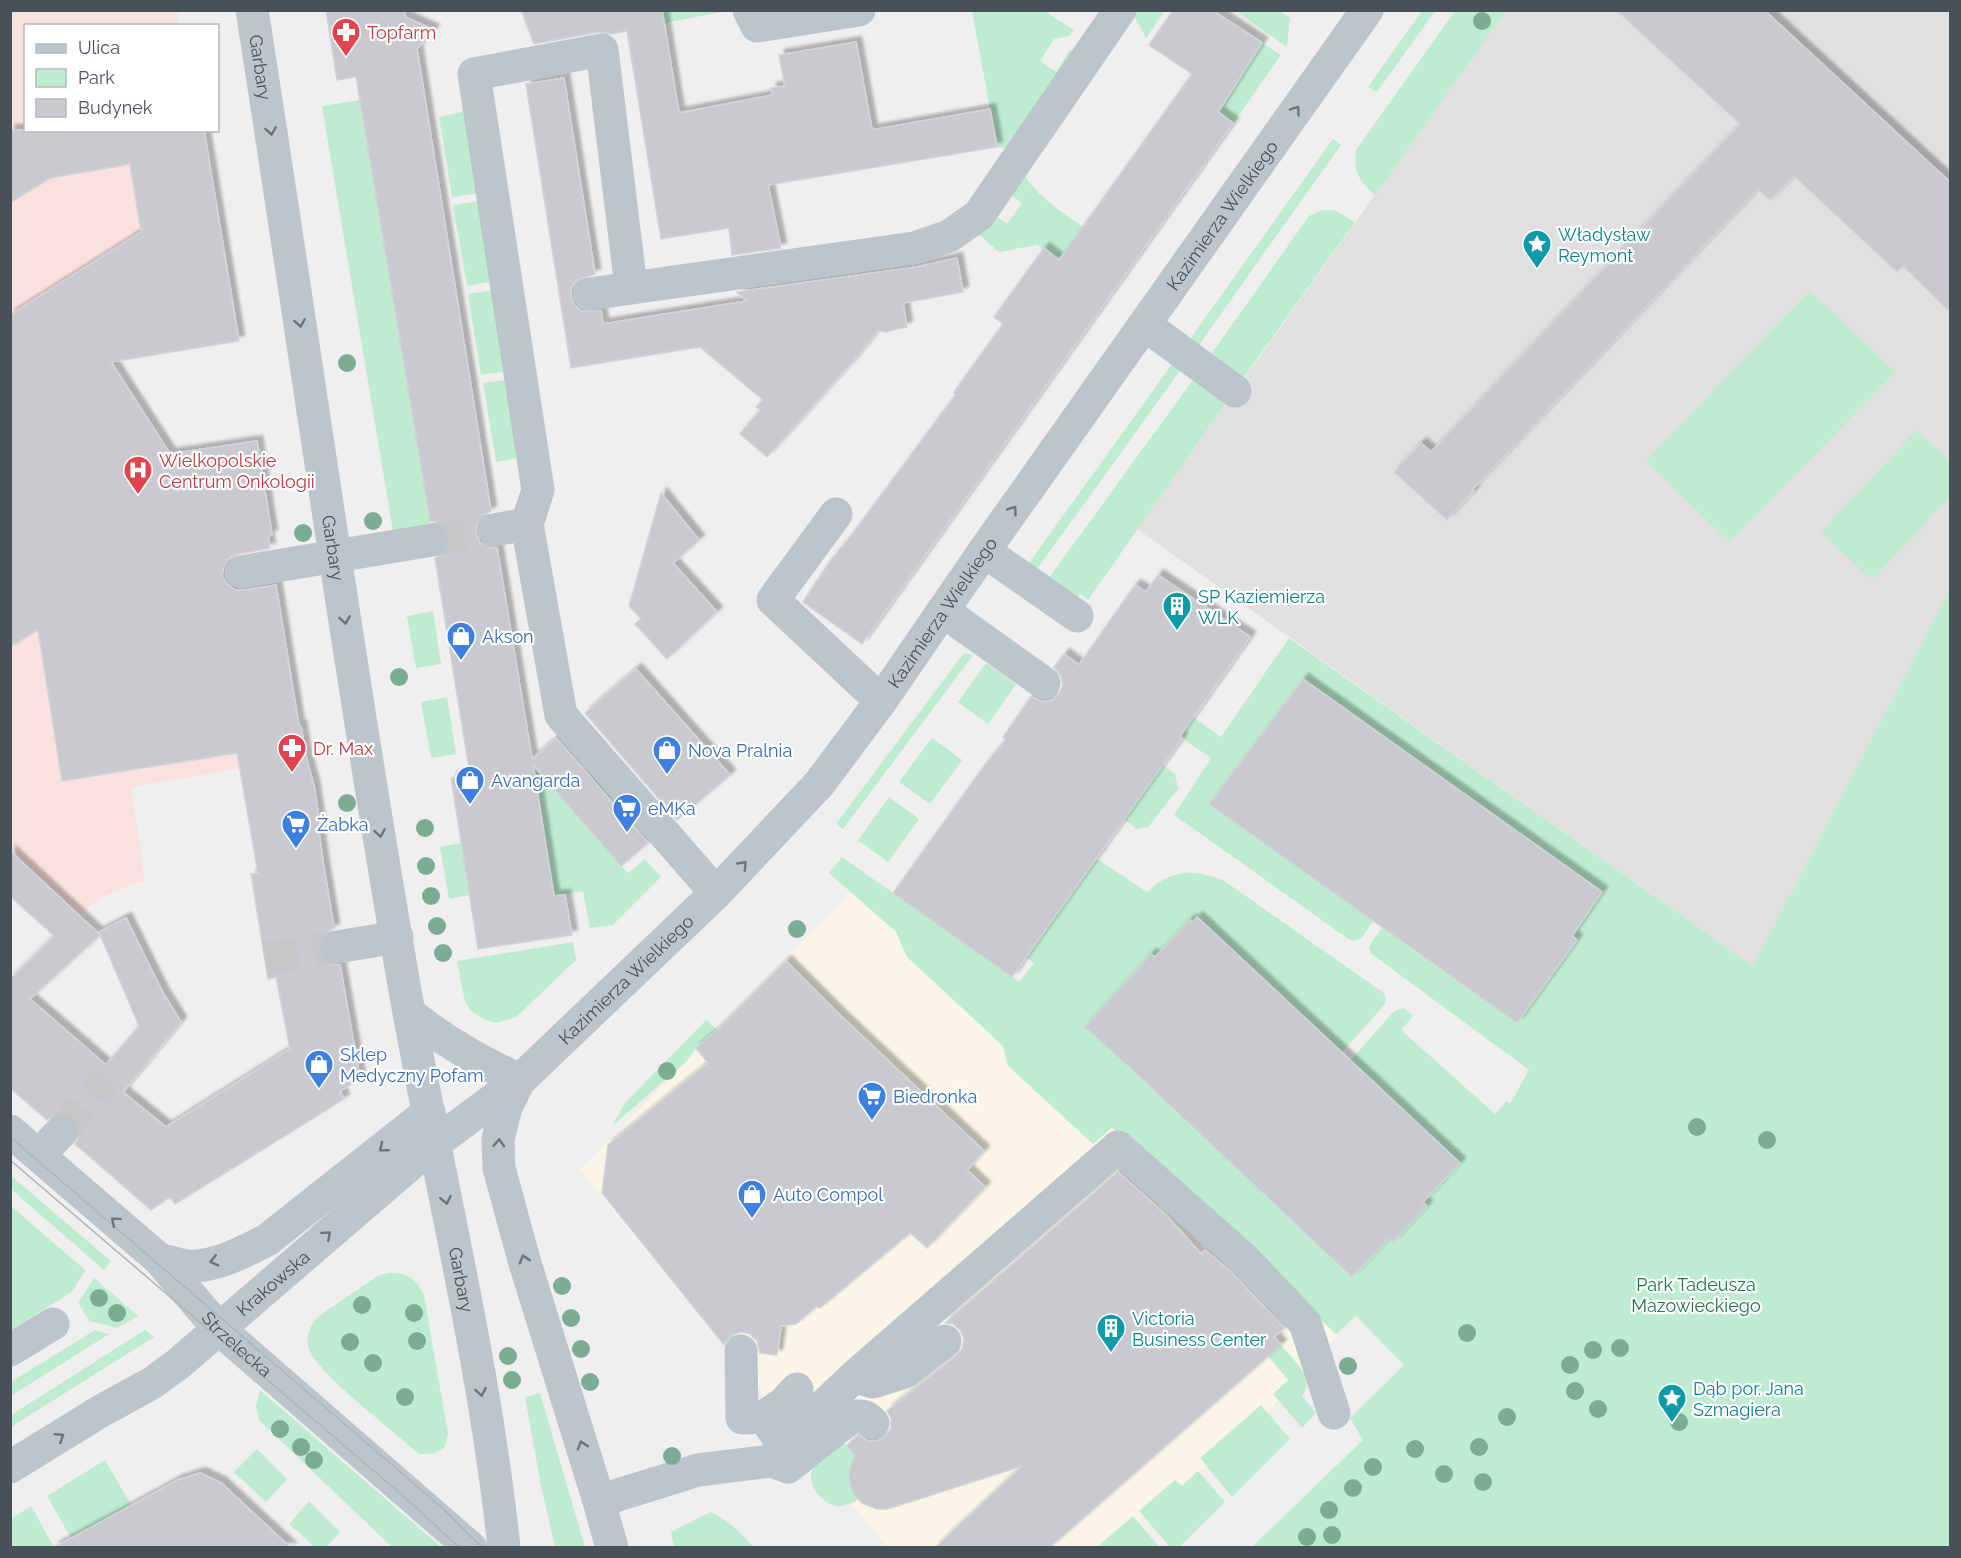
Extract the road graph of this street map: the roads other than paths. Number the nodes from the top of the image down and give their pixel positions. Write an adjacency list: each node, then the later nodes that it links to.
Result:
1 (252, 10): 15 (street, Garbary, one-way to 15)
2 (749, 10): 3 (street)
3 (859, 10)
4 (1120, 10): 6 (street)
5 (1357, 14): 8 (street, Kazimierza Wielkiego, one-way to 5)
6 (631, 287): 7 (street); 11 (street)
7 (589, 294)
8 (1145, 325): 9 (street); 14 (street, Kazimierza Wielkiego, one-way to 8)
9 (1235, 391)
10 (836, 514): 20 (street)
11 (527, 524): 12 (street); 21 (street)
12 (494, 530)
13 (432, 540): 15 (street)
14 (984, 551): 17 (street, Kazimierza Wielkiego); 18 (street)
15 (335, 556): 16 (street); 22 (street, Garbary, one-way to 22)
16 (241, 572)
17 (943, 611): 19 (street); 20 (street, Kazimierza Wielkiego)
18 (1077, 616)
19 (1044, 683)
20 (881, 701): 21 (street, Kazimierza Wielkiego, one-way to 20)
21 (716, 893): 25 (street, Kazimierza Wielkiego)
22 (397, 937): 23 (street); 24 (street, Garbary)
23 (337, 947)
24 (410, 1014): 25 (street); 26 (street, Garbary)
25 (520, 1080): 26 (street, Kazimierza Wielkiego); 43 (street, one-way to 25)
26 (432, 1127): 30 (street, Krakowska, one-way to 30); 32 (street, Krakowska, one-way to 26); 45 (street, Garbary, one-way to 45)
27 (10, 1131): 29 (street, Strzelecka)
28 (61, 1132): 29 (street)
29 (39, 1155): 30 (street, Strzelecka, one-way to 29)
30 (159, 1259): 32 (street, Strzelecka)
31 (53, 1324): 34 (street)
32 (219, 1329): 42 (street, Krakowska, one-way to 32); 44 (street, Strzelecka)
33 (945, 1341): 36 (street)
34 (10, 1350)
35 (741, 1351): 39 (street)
36 (855, 1376): 38 (street); 41 (street)
37 (796, 1389): 39 (street)
38 (1334, 1413)
39 (764, 1418): 41 (street)
40 (873, 1423): 41 (street)
41 (778, 1452): 43 (street)
42 (10, 1467)
43 (599, 1501): 46 (street)
44 (471, 1548)
45 (504, 1548)
46 (612, 1548)

